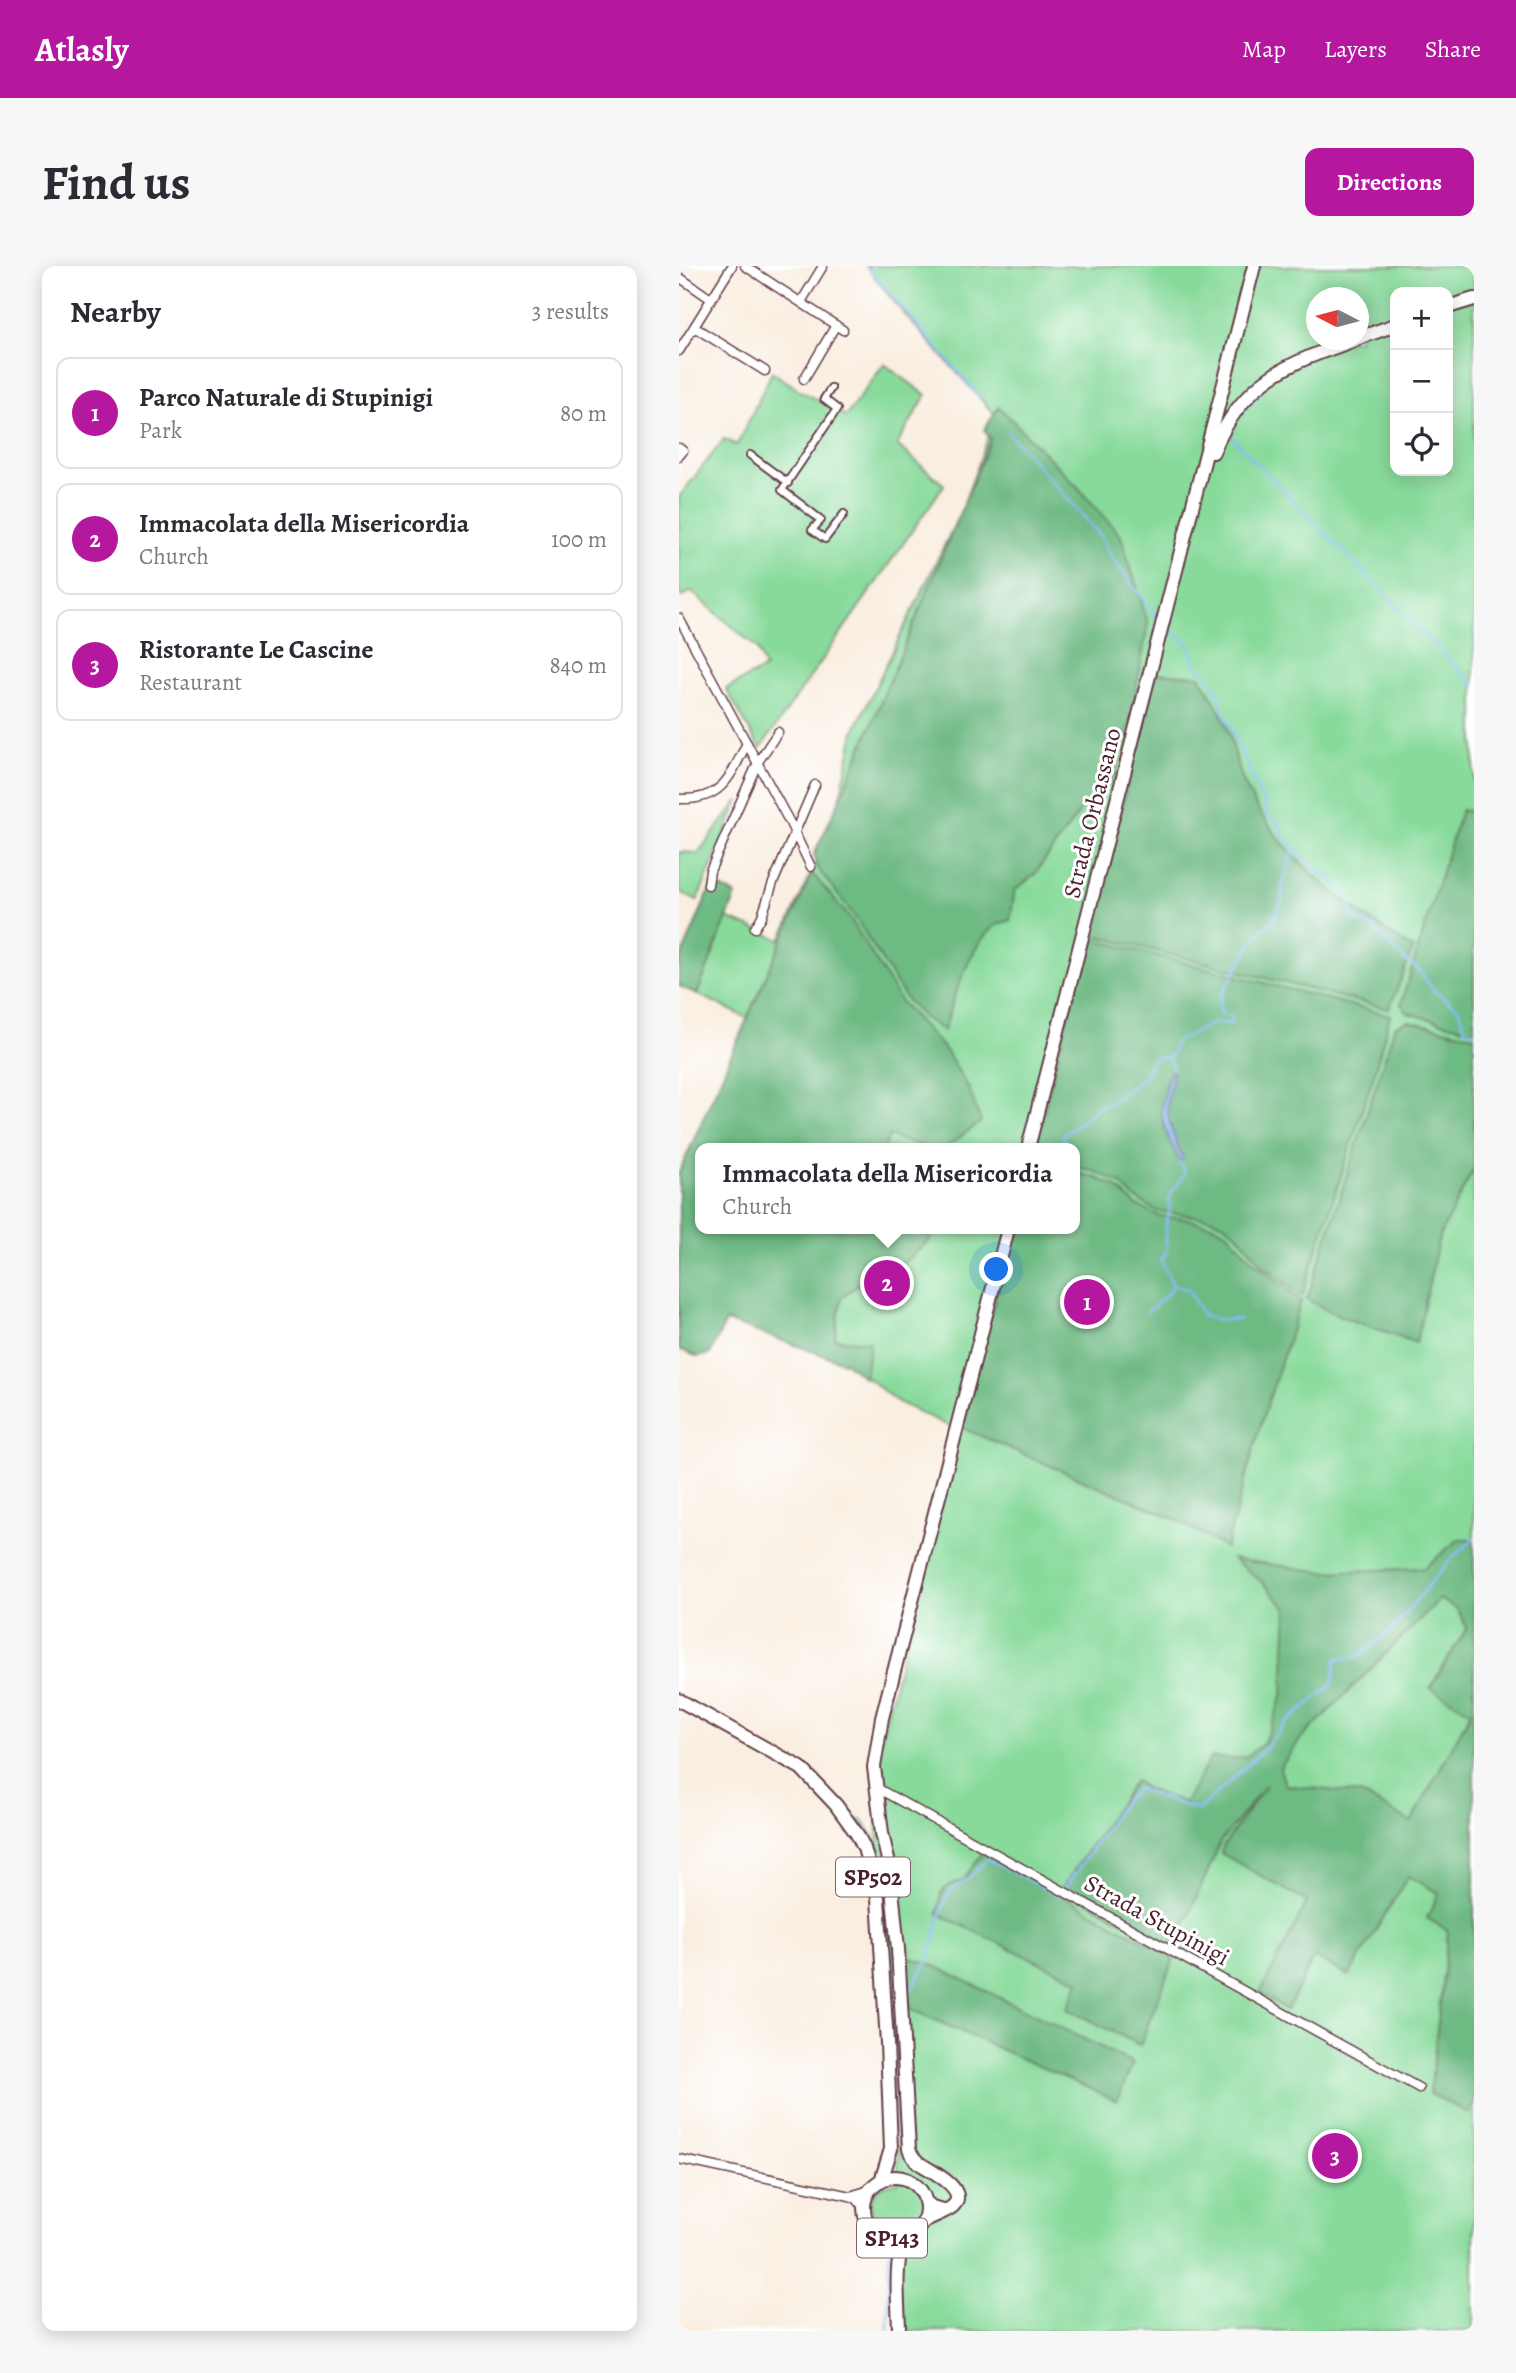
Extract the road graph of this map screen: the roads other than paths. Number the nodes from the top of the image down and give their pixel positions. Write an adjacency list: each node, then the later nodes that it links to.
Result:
1 (732, 266): 6 (street)
2 (745, 266): 8 (street)
3 (823, 266): 8 (street)
4 (1254, 266): 19 (main road, Strada Orbassano)
5 (679, 277): 6 (street)
6 (711, 299): 10 (street)
7 (1474, 299): 9 (main road)
8 (801, 302): 16 (street)
9 (1453, 305)
10 (694, 327): 14 (street); 15 (street)
11 (1390, 327): 12 (main road, Strada Orbassano)
12 (1369, 335)
13 (1326, 350): 17 (main road, Strada Orbassano)
14 (679, 351)
15 (765, 371)
16 (804, 379)
17 (1262, 383): 19 (main road); 20 (main road, Strada Orbassano)
18 (831, 388): 24 (street)
19 (1221, 392): 20 (main road, Strada Orbassano)
20 (1215, 436): 36 (main road, Strada Orbassano)
21 (679, 447): 23 (street)
22 (750, 455): 24 (street)
23 (679, 456)
24 (788, 483): 25 (street)
25 (844, 514)
26 (680, 622): 28 (street)
27 (778, 732): 29 (street)
28 (747, 743): 29 (street); 31 (street)
29 (758, 762): 32 (street); 34 (street)
30 (815, 785): 32 (street)
31 (679, 799)
32 (795, 834): 33 (street); 35 (street)
33 (811, 867)
34 (708, 885)
35 (755, 928)
36 (1029, 1143)
37 (1006, 1234): 39 (main road, SP143)
38 (679, 1700): 41 (main road, SP502)
39 (875, 1787): 40 (street, Strada Stupinigi); 49 (main road, SP143)
40 (1419, 2088)
41 (891, 2149): 43 (main road, SP502); 44 (main road, SP502)
42 (679, 2159): 46 (street)
43 (905, 2178): 44 (main road); 47 (main road, SP143)
44 (881, 2181): 45 (main road, SP143)
45 (870, 2190): 46 (street); 48 (main road, SP143)
46 (850, 2196): 48 (street)
47 (925, 2202): 49 (main road, SP143); 50 (main road, SP143)
48 (865, 2210): 52 (main road, SP143)
49 (945, 2210): 50 (main road, SP143)
50 (923, 2222): 51 (main road, SP143)
51 (908, 2236): 52 (main road, SP143); 53 (main road, SP143)
52 (888, 2238): 53 (main road, SP143)
53 (898, 2263): 54 (main road, SP143)
54 (899, 2331)

